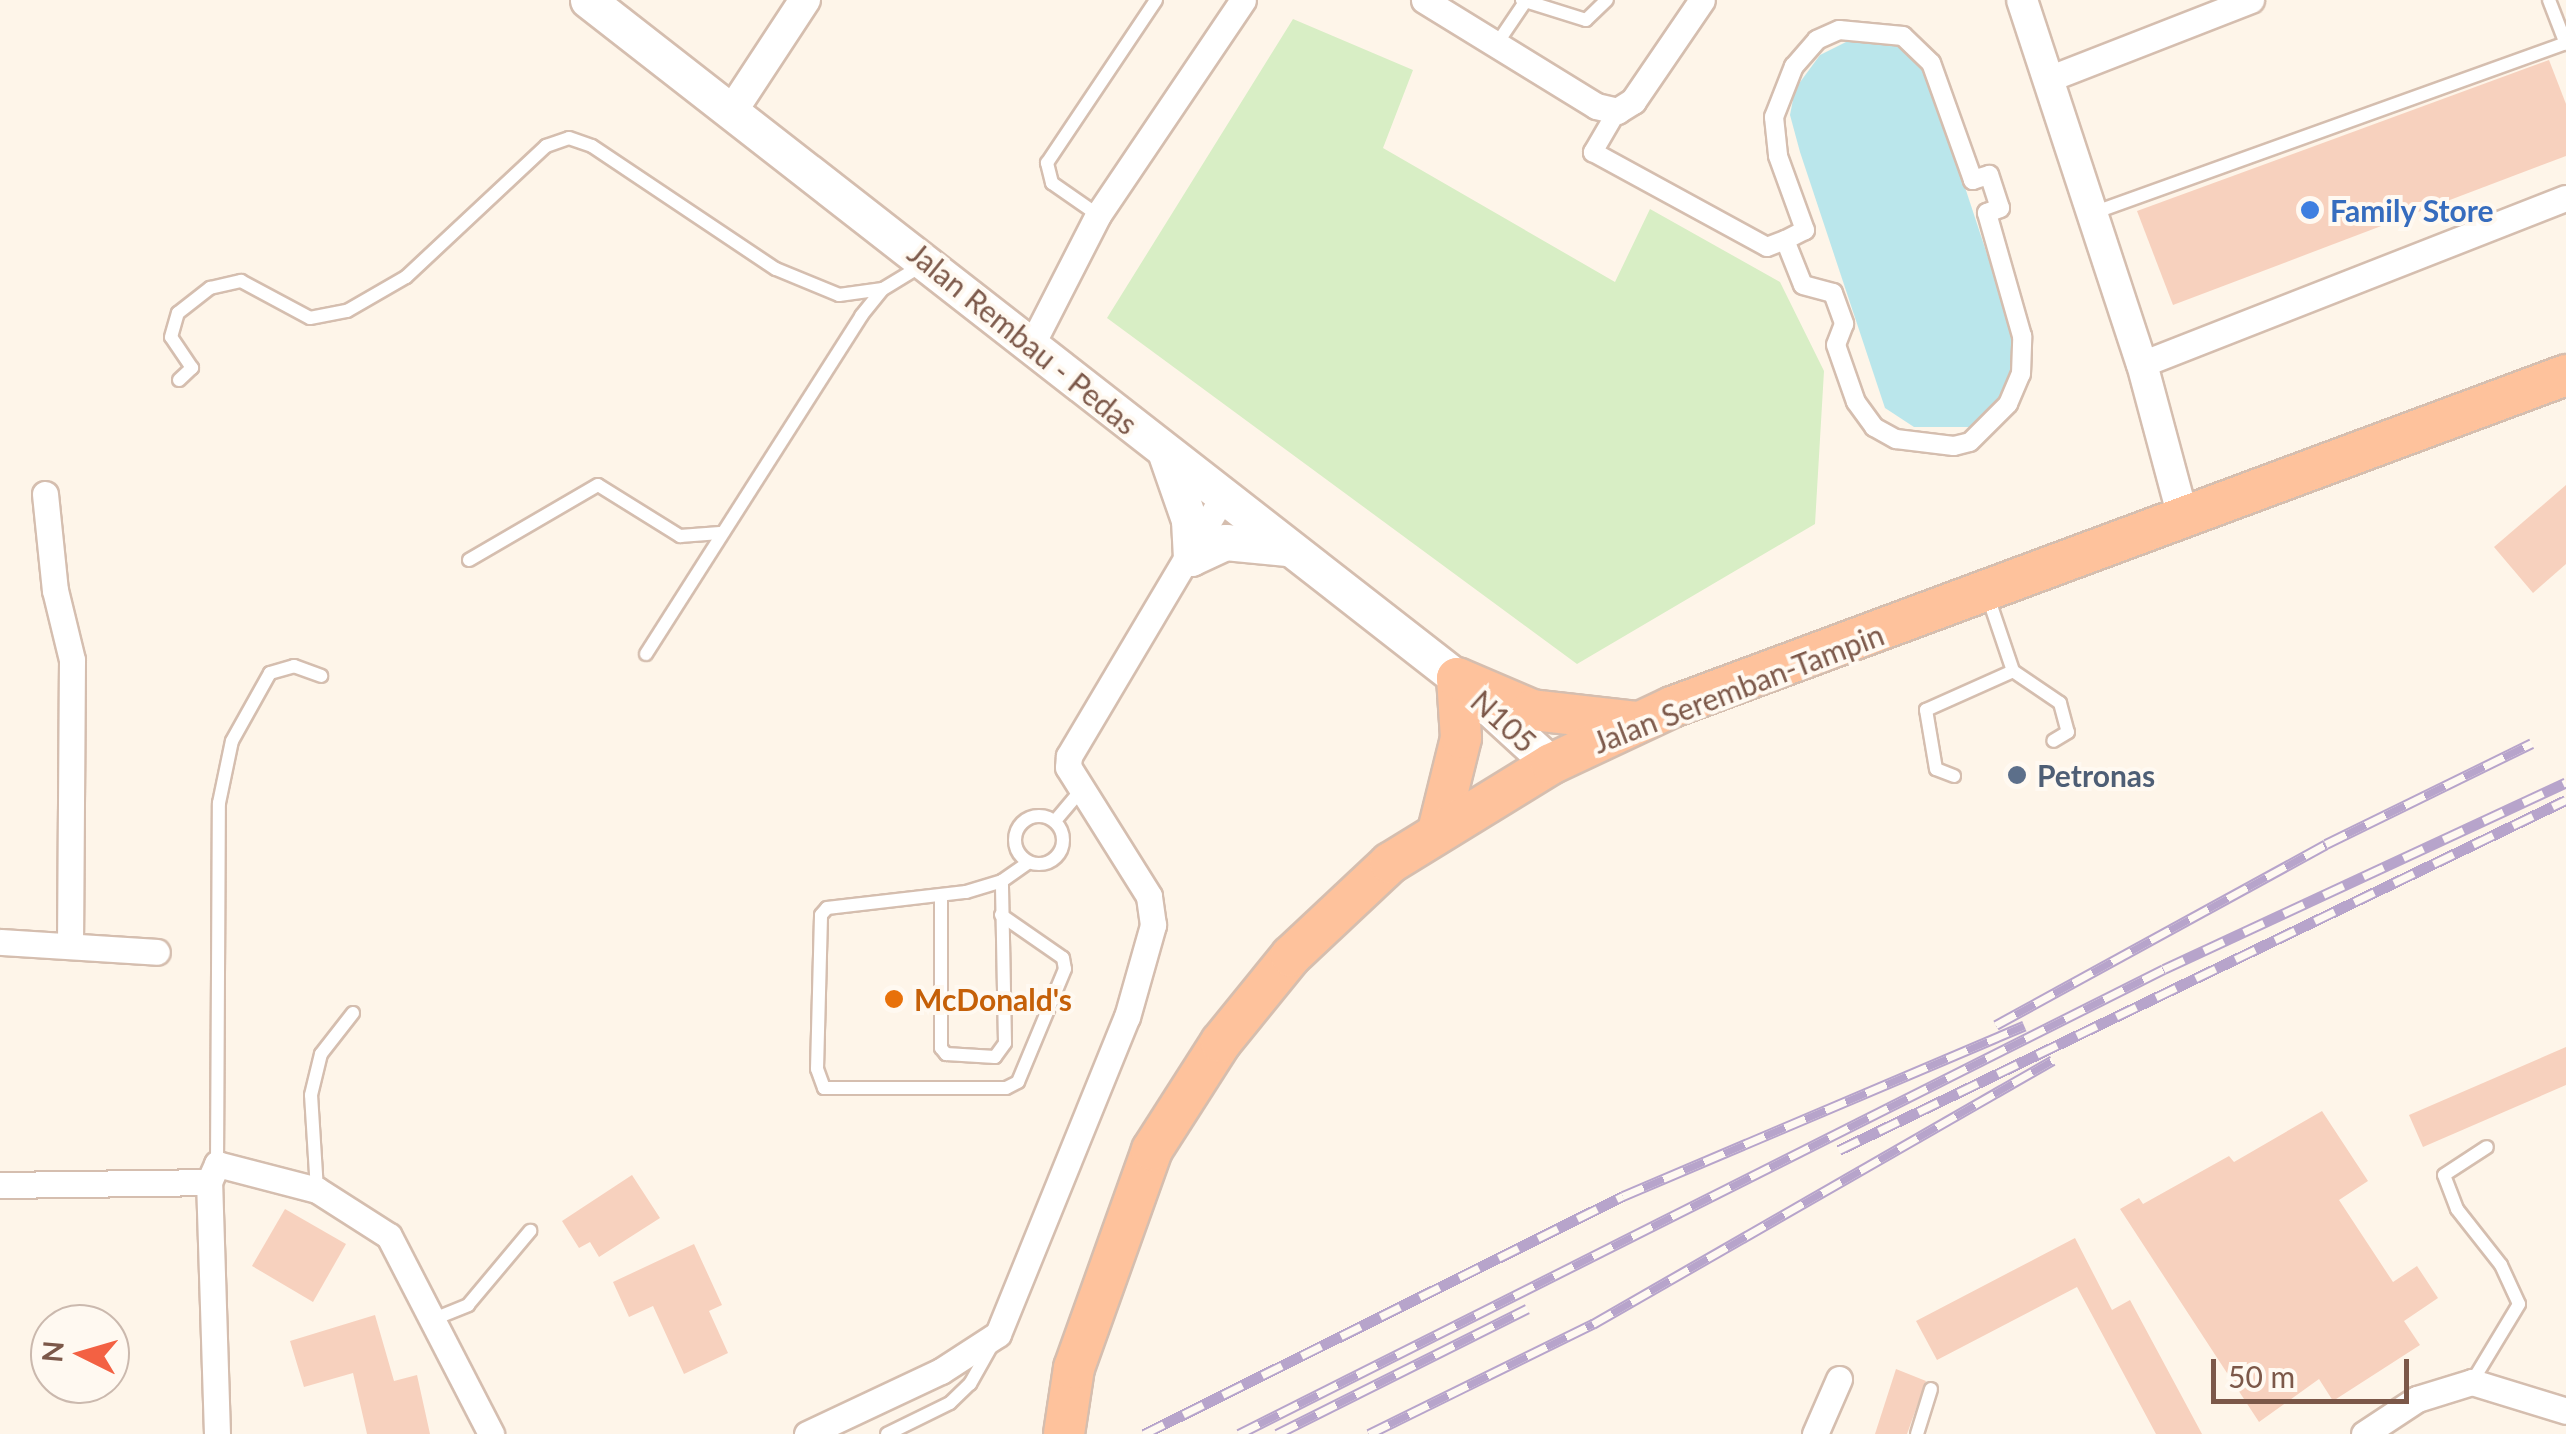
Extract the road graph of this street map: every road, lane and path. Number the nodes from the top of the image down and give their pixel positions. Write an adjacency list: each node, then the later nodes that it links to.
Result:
1 (588, 0): 15 (main road, Jalan Rembau - Pedas / N105)
2 (805, 0): 15 (street)
3 (1156, 0): 19 (lane)
4 (1244, 0): 19 (street)
5 (1424, 0): 13 (street)
6 (1607, 0): 11 (lane)
7 (1702, 0): 16 (street)
8 (2022, 0): 14 (street)
9 (2251, 0): 14 (street)
10 (2549, 0): 12 (lane)
11 (1524, 1): 13 (lane)
12 (2566, 44): 18 (lane)
13 (1496, 45): 16 (street)
14 (2048, 79): 18 (street)
15 (732, 111): 21 (main road, Jalan Rembau - Pedas / N105)
16 (1617, 111): 20 (street)
17 (2566, 198): 24 (street)
18 (2093, 213): 24 (street)
19 (1098, 215): 23 (street)
20 (1785, 240): 20 (street)
21 (928, 262): 22 (lane); 23 (main road, Jalan Rembau - Pedas / N105)
22 (883, 289): 26 (lane); 31 (lane)
23 (1032, 342): 27 (main road, Jalan Rembau - Pedas / N105)
24 (2142, 364): 30 (street)
25 (2566, 375): 30 (highway, Jalan Seremban-Tampin)
26 (179, 380)
27 (1166, 454): 29 (main road, Jalan Rembau - Pedas / N105); 33 (main road)
28 (45, 494): 52 (street)
29 (1224, 497): 32 (main road, Jalan Rembau - Pedas / N105); 33 (street)
30 (2184, 521): 35 (highway, Jalan Seremban-Tampin)
31 (720, 533): 34 (lane); 36 (lane)
32 (1296, 550): 33 (main road); 39 (main road, Jalan Rembau - Pedas / N105)
33 (1191, 558): 44 (street)
34 (469, 560)
35 (1987, 594): 37 (lane); 40 (highway, Jalan Seremban-Tampin)
36 (646, 654)
37 (2013, 671): 41 (lane); 43 (lane)
38 (321, 676): 56 (lane)
39 (1457, 678): 40 (highway); 42 (main road, N105 / N105); 46 (highway)
40 (1638, 722): 42 (highway, Jalan Seremban-Tampin)
41 (2053, 741)
42 (1551, 764): 46 (highway, Jalan Seremban-Tampin)
43 (1954, 776)
44 (1082, 790): 45 (lane); 61 (street)
45 (1055, 822): 47 (lane); 47 (lane)
46 (1438, 831): 70 (highway, Jalan Seremban-Tampin)
47 (1028, 863): 48 (lane)
48 (1002, 881): 49 (lane); 50 (lane)
49 (941, 896): 50 (lane); 50 (lane)
50 (1002, 915)
51 (0, 942): 52 (street)
52 (70, 945): 53 (street)
53 (157, 952)
54 (353, 1013): 58 (lane)
55 (2487, 1147): 63 (lane)
56 (213, 1173): 57 (street); 58 (street); 66 (street)
57 (0, 1185)
58 (316, 1190): 60 (street)
59 (530, 1231): 60 (lane)
60 (434, 1319): 67 (street)
61 (998, 1334): 68 (street); 69 (lane)
62 (1838, 1379): 71 (street)
63 (2472, 1382): 65 (street); 73 (street)
64 (1931, 1389): 72 (lane)
65 (2566, 1411)
66 (217, 1434)
67 (492, 1434)
68 (806, 1434)
69 (887, 1434)
70 (1064, 1434)
71 (1815, 1434)
72 (1917, 1434)
73 (2364, 1434)

